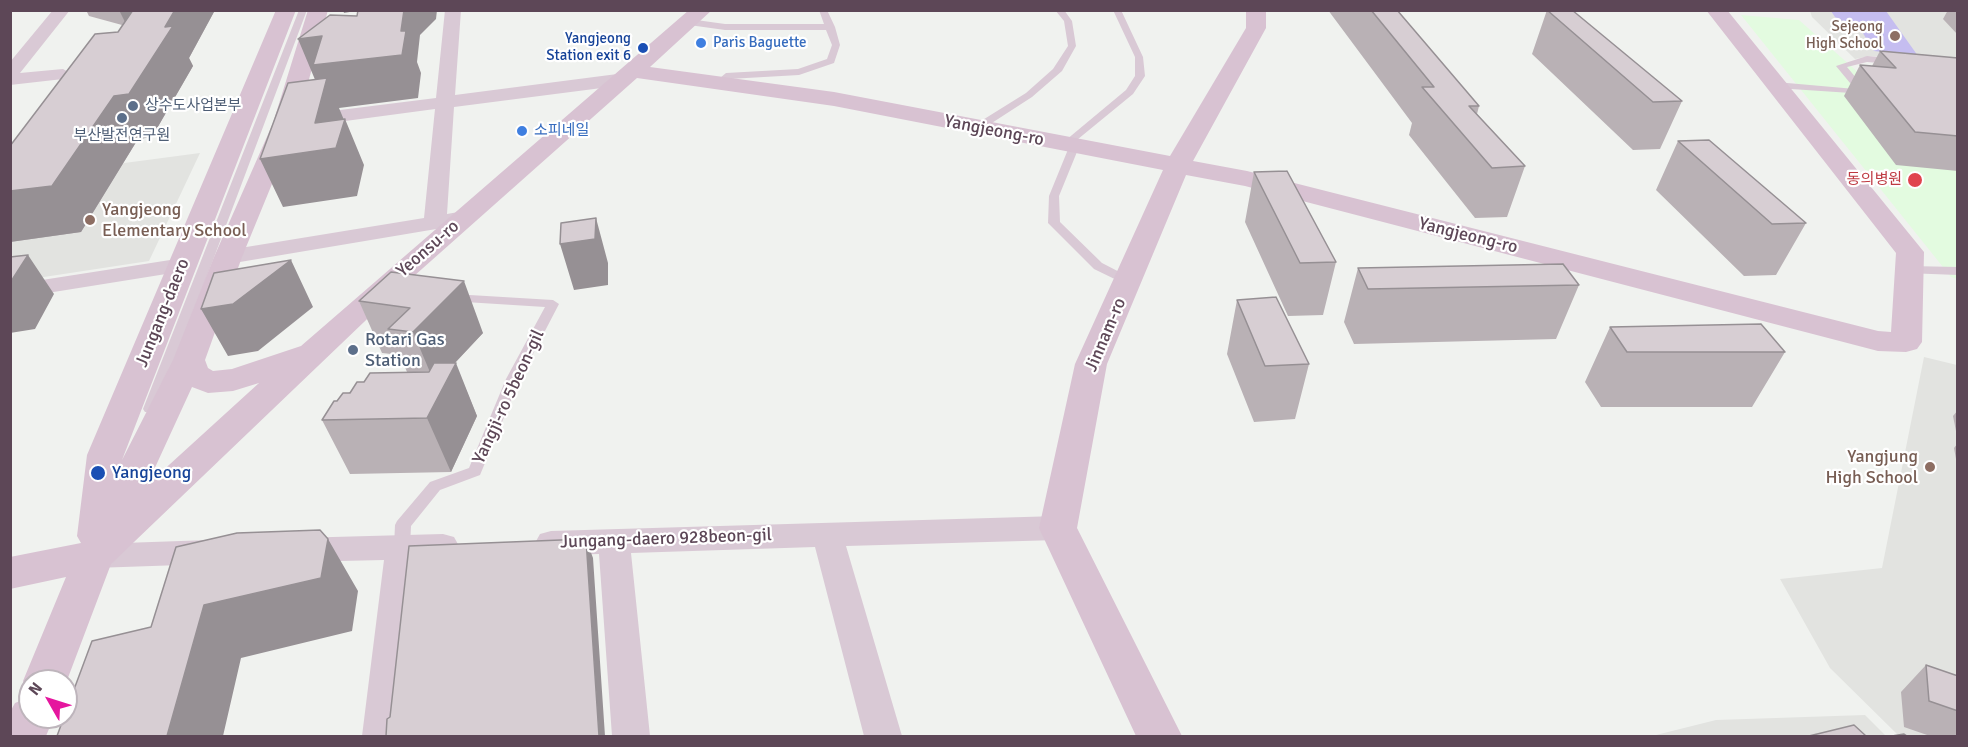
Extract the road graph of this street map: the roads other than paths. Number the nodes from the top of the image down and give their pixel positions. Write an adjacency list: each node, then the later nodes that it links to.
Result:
1 (62, 10): 13 (street)
2 (286, 10): 27 (street, Jungang-daero)
3 (453, 10): 19 (street)
4 (823, 10): 11 (lane)
5 (1059, 10): 21 (lane)
6 (1117, 10): 22 (lane)
7 (1256, 10): 23 (street, Jinnam-ro)
8 (1716, 10): 18 (street, Yangjeong-ro)
9 (695, 16): 11 (lane, Yeonsu-ro); 15 (street, Yeonsu-ro)
10 (318, 17): 20 (street, Jungang-daero); 43 (lane)
11 (831, 27): 17 (lane)
12 (1902, 61): 18 (lane)
13 (10, 74)
14 (63, 74): 16 (street)
15 (629, 75): 17 (street, Yangjeong-ro); 19 (street); 24 (street, Yeonsu-ro)
16 (10, 81)
17 (719, 83): 21 (street, Yangjeong-ro)
18 (1776, 85): 28 (street, Yangjeong-ro)
19 (445, 102): 20 (street); 25 (street)
20 (285, 123): 26 (street, Jungang-daero)
21 (977, 128): 22 (street, Yangjeong-ro)
22 (1070, 146): 23 (street, Yangjeong-ro); 30 (lane)
23 (1177, 167): 28 (street, Yangjeong-ro); 30 (street, Jinnam-ro)
24 (464, 218): 25 (street); 33 (street, Yeonsu-ro)
25 (435, 223): 26 (street)
26 (228, 257): 34 (street, Jungang-daero)
27 (183, 265): 31 (street); 43 (street, Jungang-daero)
28 (1909, 270): 29 (lane)
29 (1958, 271)
30 (1129, 282): 35 (street, Jinnam-ro)
31 (10, 292)
32 (435, 297): 40 (lane, Yangji-ro 5beon-gil)
33 (320, 346): 34 (street); 43 (street, Yeonsu-ro)
34 (189, 360): 43 (street, Jungang-daero)
35 (1058, 528): 36 (street, Jungang-daero 928beon-gil); 49 (street)
36 (827, 534): 37 (street, Jungang-daero 928beon-gil); 48 (street)
37 (614, 541): 38 (street, Jungang-daero 928beon-gil); 47 (street)
38 (520, 543)
39 (473, 545): 40 (street)
40 (402, 547): 41 (street); 46 (street, Yangji-ro 5beon-gil)
41 (272, 550)
42 (236, 552): 43 (street)
43 (94, 556): 44 (street); 45 (street, Jungang-daero)
44 (10, 573)
45 (50, 669)
46 (381, 736)
47 (631, 736)
48 (883, 736)
49 (1159, 736)

